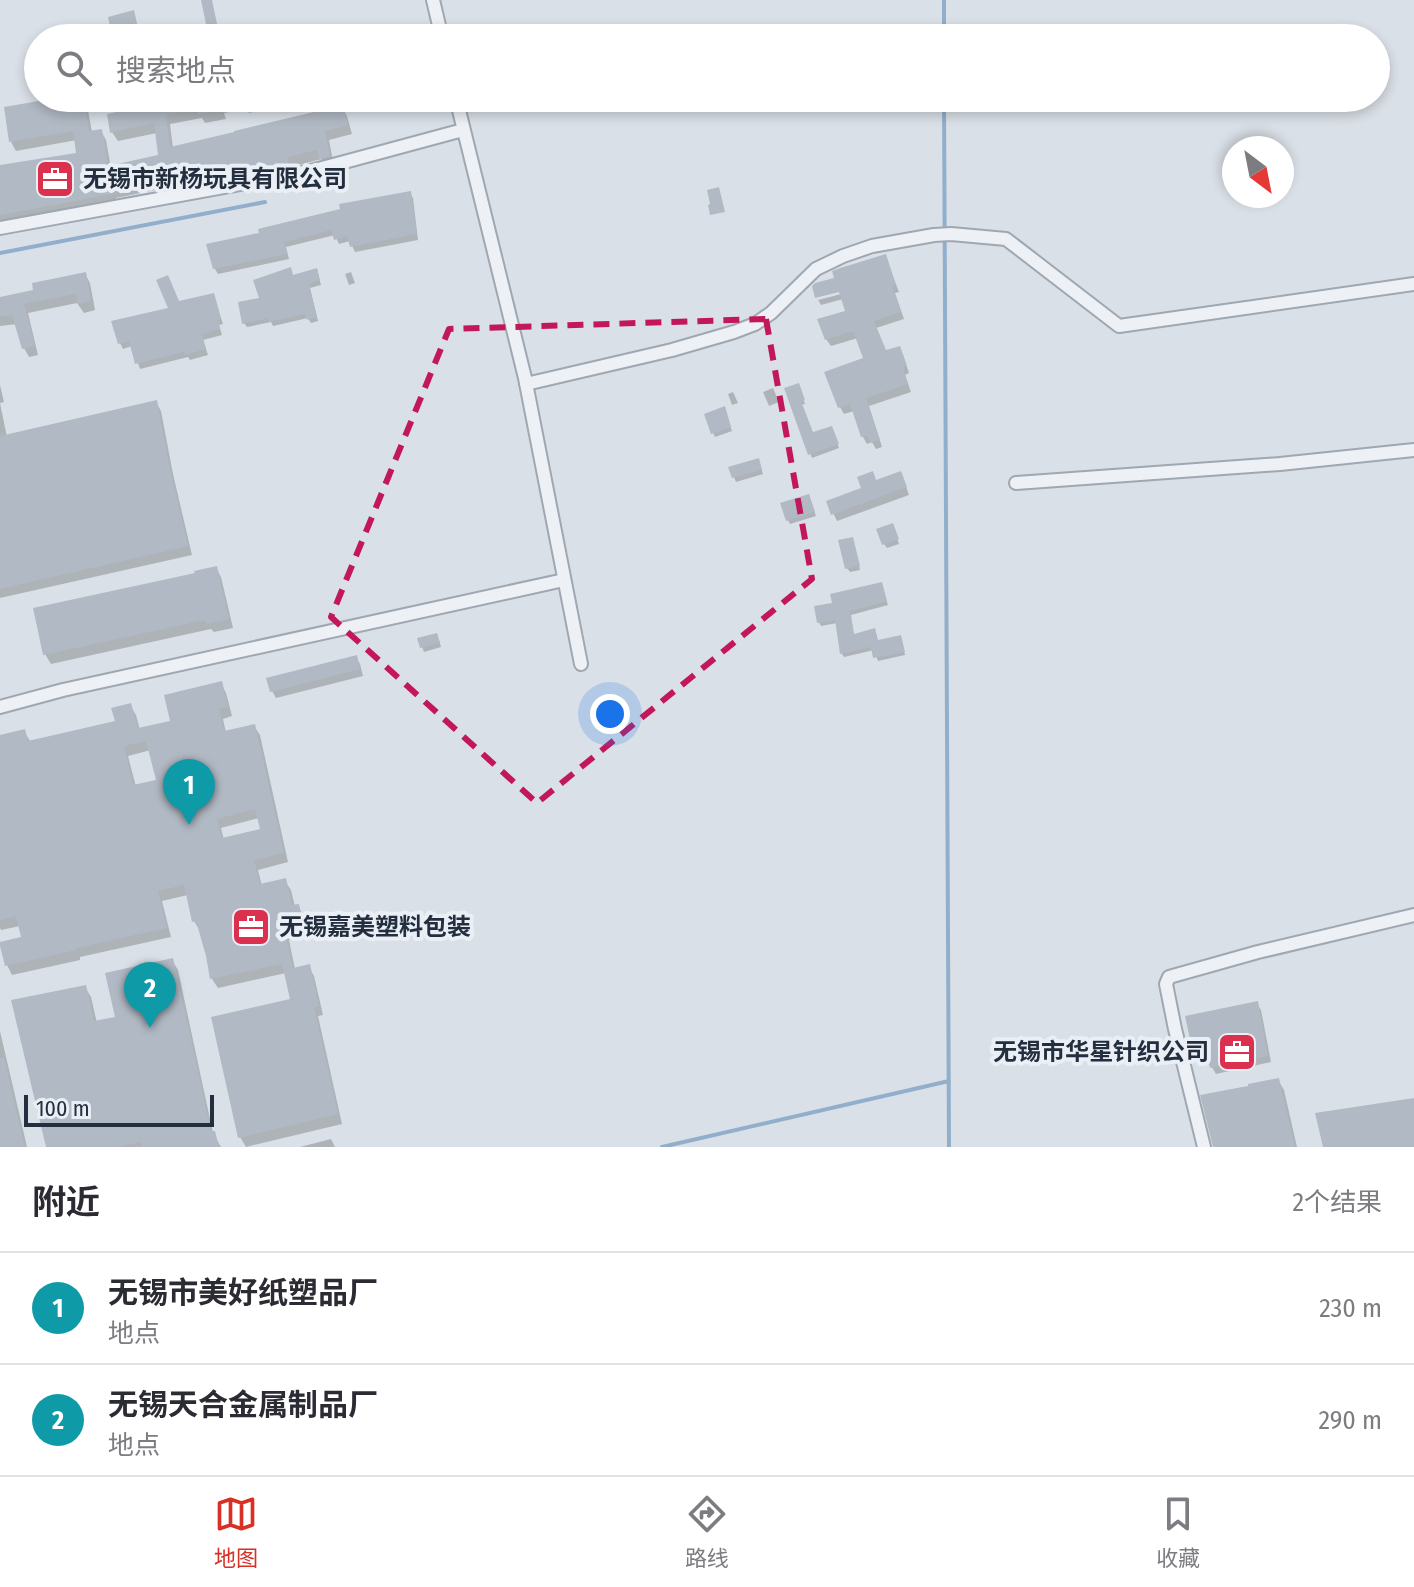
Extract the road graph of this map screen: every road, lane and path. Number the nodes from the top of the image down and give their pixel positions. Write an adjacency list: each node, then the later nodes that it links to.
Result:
1 (433, 0): 2 (street)
2 (439, 24)
3 (459, 112): 4 (street)
4 (463, 130): 5 (street); 7 (street)
5 (0, 228)
6 (1414, 284): 7 (street)
7 (526, 384): 10 (street)
8 (1414, 450): 9 (street)
9 (1016, 483)
10 (564, 580): 11 (street); 12 (street)
11 (581, 664)
12 (0, 707)
13 (1414, 915): 14 (street)
14 (1204, 1147)

